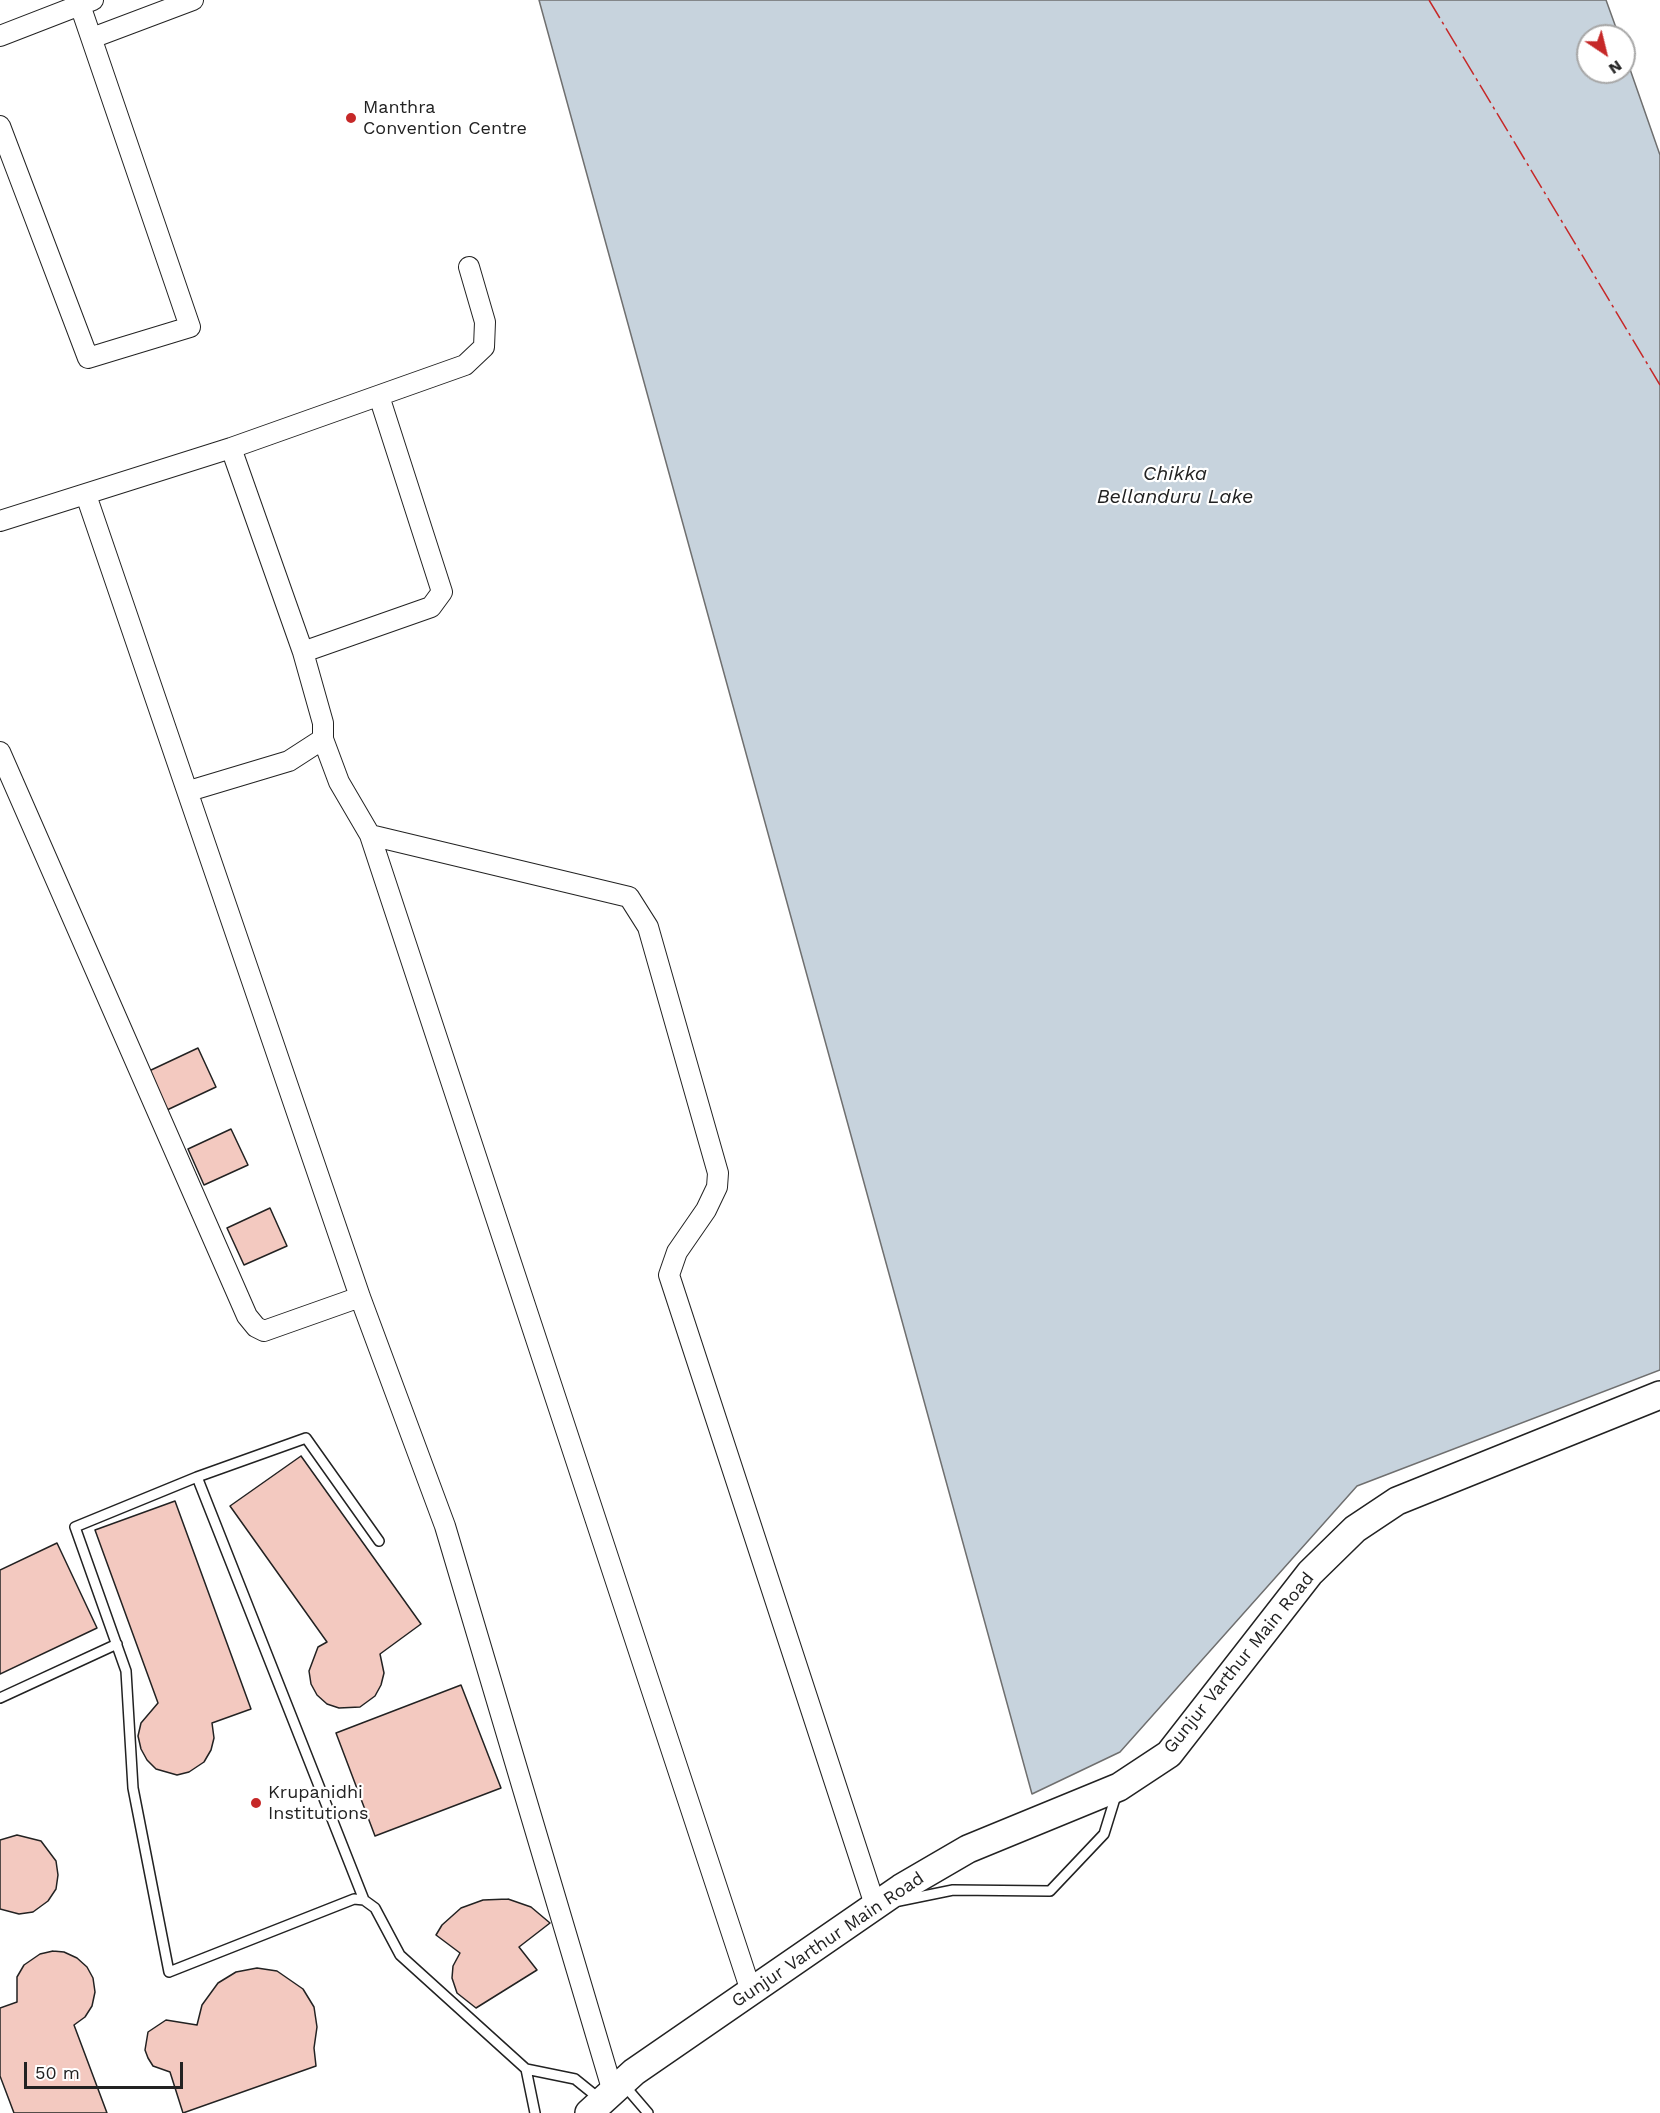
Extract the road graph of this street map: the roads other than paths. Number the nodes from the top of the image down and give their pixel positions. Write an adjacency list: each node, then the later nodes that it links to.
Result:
1 (193, 0): 4 (street)
2 (87, 2): 3 (street); 4 (street)
3 (0, 36)
4 (92, 38): 5 (street)
5 (0, 126)
6 (469, 267): 7 (street)
7 (379, 396): 8 (street); 11 (street)
8 (231, 447): 9 (street); 11 (street)
9 (86, 495): 10 (street); 14 (street)
10 (0, 521)
11 (303, 652): 12 (street)
12 (323, 739): 14 (street); 15 (street)
13 (0, 752): 16 (street)
14 (189, 791): 16 (street)
15 (370, 835): 24 (street); 25 (street)
16 (360, 1298): 27 (street)
17 (1660, 1395): 22 (main road, Gunjur Varthur Main Road)
18 (197, 1478): 19 (lane); 20 (lane); 23 (lane)
19 (379, 1541)
20 (117, 1644): 21 (lane); 23 (lane)
21 (0, 1698)
22 (1119, 1787): 24 (main road, Gunjur Varthur Main Road); 24 (lane)
23 (364, 1900): 26 (lane)
24 (875, 1905): 25 (main road, Gunjur Varthur Main Road)
25 (752, 1991): 27 (main road, Gunjur Varthur Main Road)
26 (526, 2069): 27 (lane); 28 (lane)
27 (607, 2097): 29 (lane)
28 (535, 2113)
29 (648, 2113)

